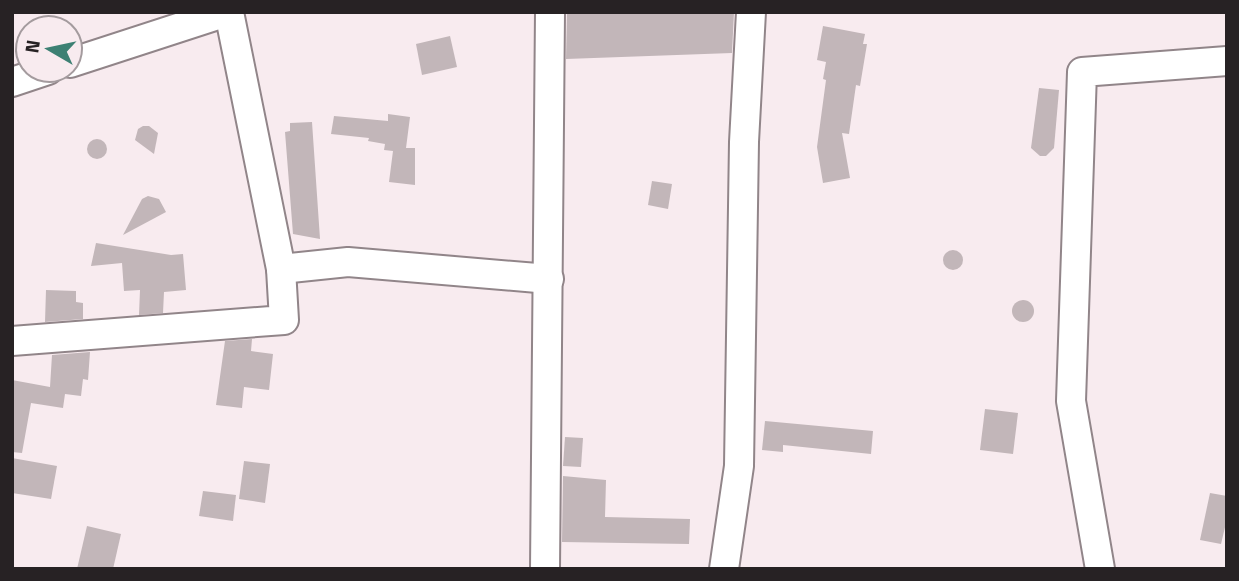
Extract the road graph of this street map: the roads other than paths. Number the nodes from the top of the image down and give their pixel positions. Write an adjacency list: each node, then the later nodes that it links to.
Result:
1 (228, 12): 4 (street); 6 (street)
2 (550, 12): 7 (street)
3 (751, 12): 10 (street)
4 (84, 58)
5 (1227, 61): 11 (street)
6 (281, 269): 7 (street); 8 (street)
7 (548, 279): 9 (street)
8 (12, 341)
9 (545, 569)
10 (724, 569)
11 (1100, 569)

